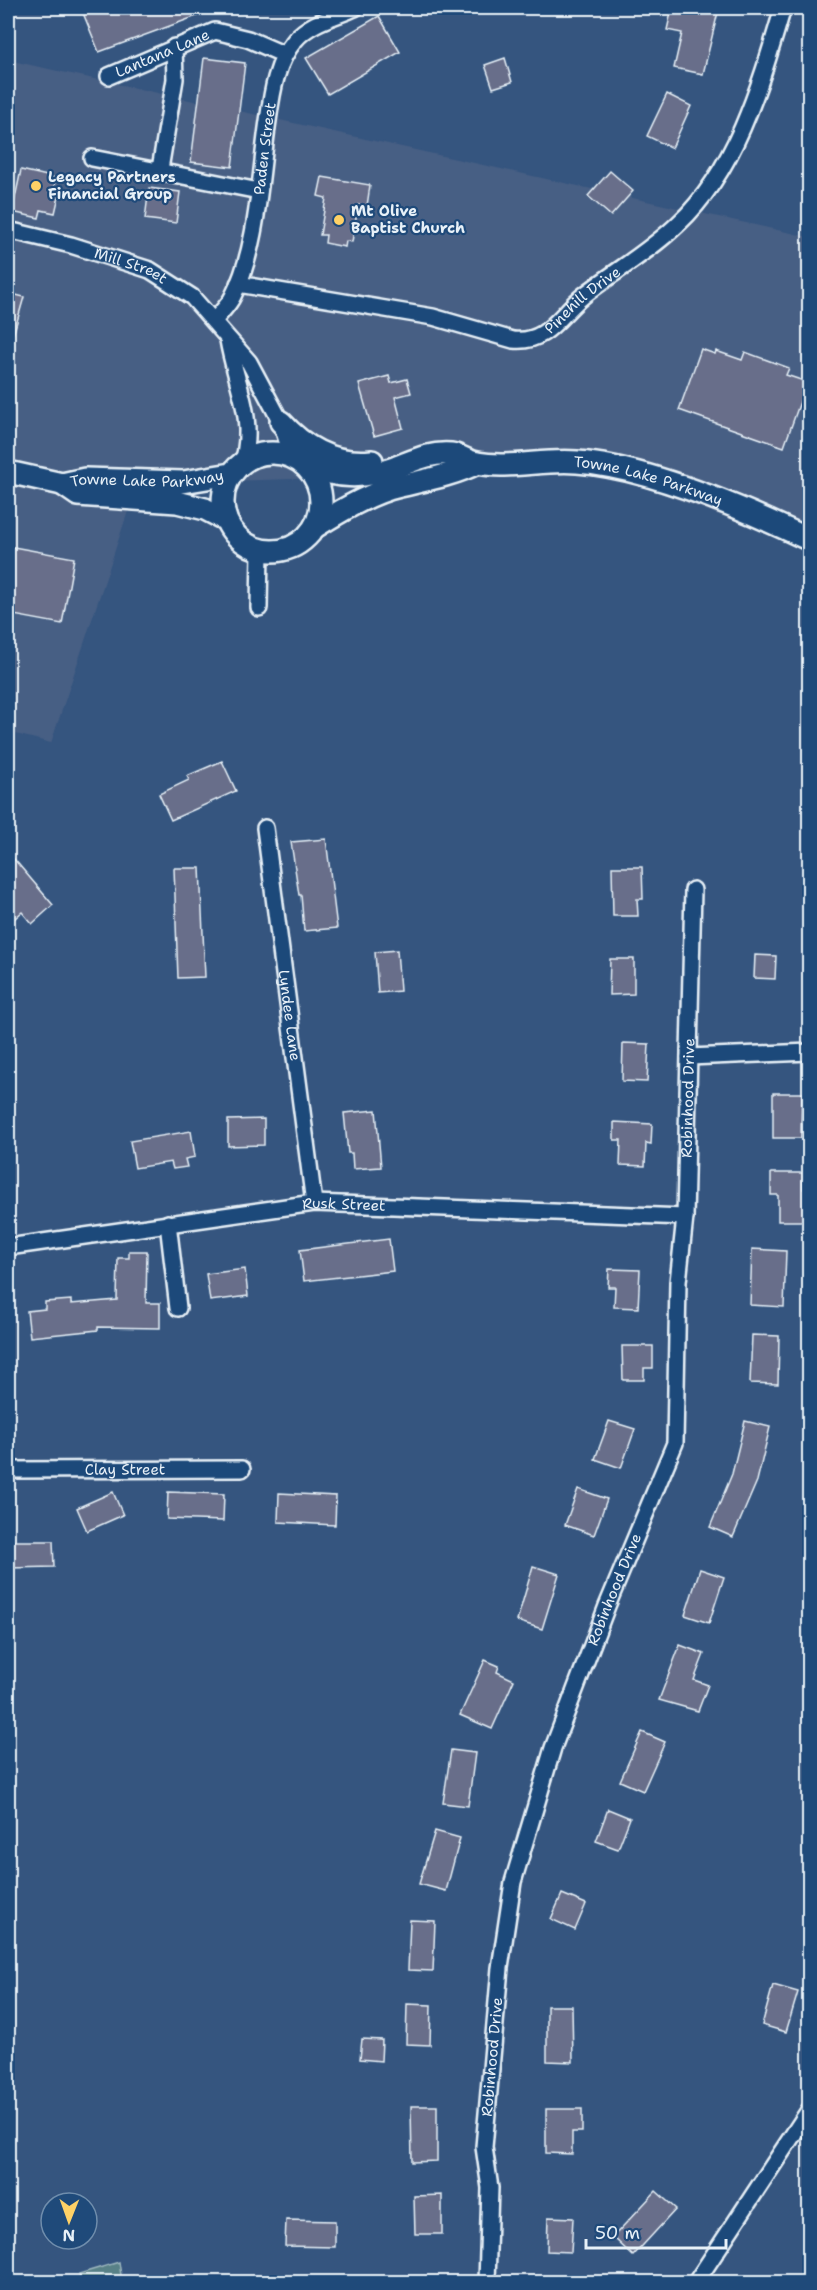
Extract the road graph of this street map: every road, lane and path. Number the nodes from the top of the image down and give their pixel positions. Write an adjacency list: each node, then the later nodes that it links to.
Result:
1 (355, 8): 4 (street, Paden Street)
2 (783, 8): 10 (street, Pinehill Drive)
3 (174, 47): 4 (street, Lantana Lane); 5 (street, Lantana Lane); 7 (street)
4 (285, 55): 8 (street, Paden Street)
5 (108, 76)
6 (92, 158): 7 (street)
7 (160, 169): 8 (street)
8 (259, 191): 10 (street, Paden Street)
9 (8, 230): 11 (street, Mill Street)
10 (238, 284): 11 (street, Paden Street)
11 (213, 321): 12 (street, Mill Street)
12 (228, 340): 13 (street, Mill Street); 17 (street, Mill Street)
13 (281, 422): 14 (main road); 15 (street, Mill Street)
14 (420, 457): 15 (main road, Towne Lake Parkway); 16 (main road, Towne Lake Parkway)
15 (299, 461): 17 (main road); 21 (main road)
16 (477, 463): 21 (main road, Towne Lake Parkway); 22 (main road, Towne Lake Parkway)
17 (237, 468): 19 (main road, Towne Lake Parkway); 20 (main road)
18 (8, 472): 19 (main road, Towne Lake Parkway)
19 (63, 484): 20 (main road, Towne Lake Parkway)
20 (226, 520): 23 (main road)
21 (315, 527): 23 (main road)
22 (810, 540)
23 (260, 550): 24 (street)
24 (259, 608)
25 (265, 828): 29 (street, Lyndee Lane)
26 (693, 890): 28 (street, Robinhood Drive)
27 (810, 1052): 28 (street)
28 (689, 1057): 30 (street, Robinhood Drive)
29 (314, 1203): 30 (street, Rusk Street); 31 (street, Rusk Street)
30 (685, 1216): 37 (street, Robinhood Drive)
31 (168, 1223): 32 (street, Rusk Street); 33 (street)
32 (8, 1247)
33 (178, 1308)
34 (242, 1469): 35 (street, Clay Street)
35 (8, 1470)
36 (810, 2109): 38 (street)
37 (487, 2283)
38 (696, 2283)

